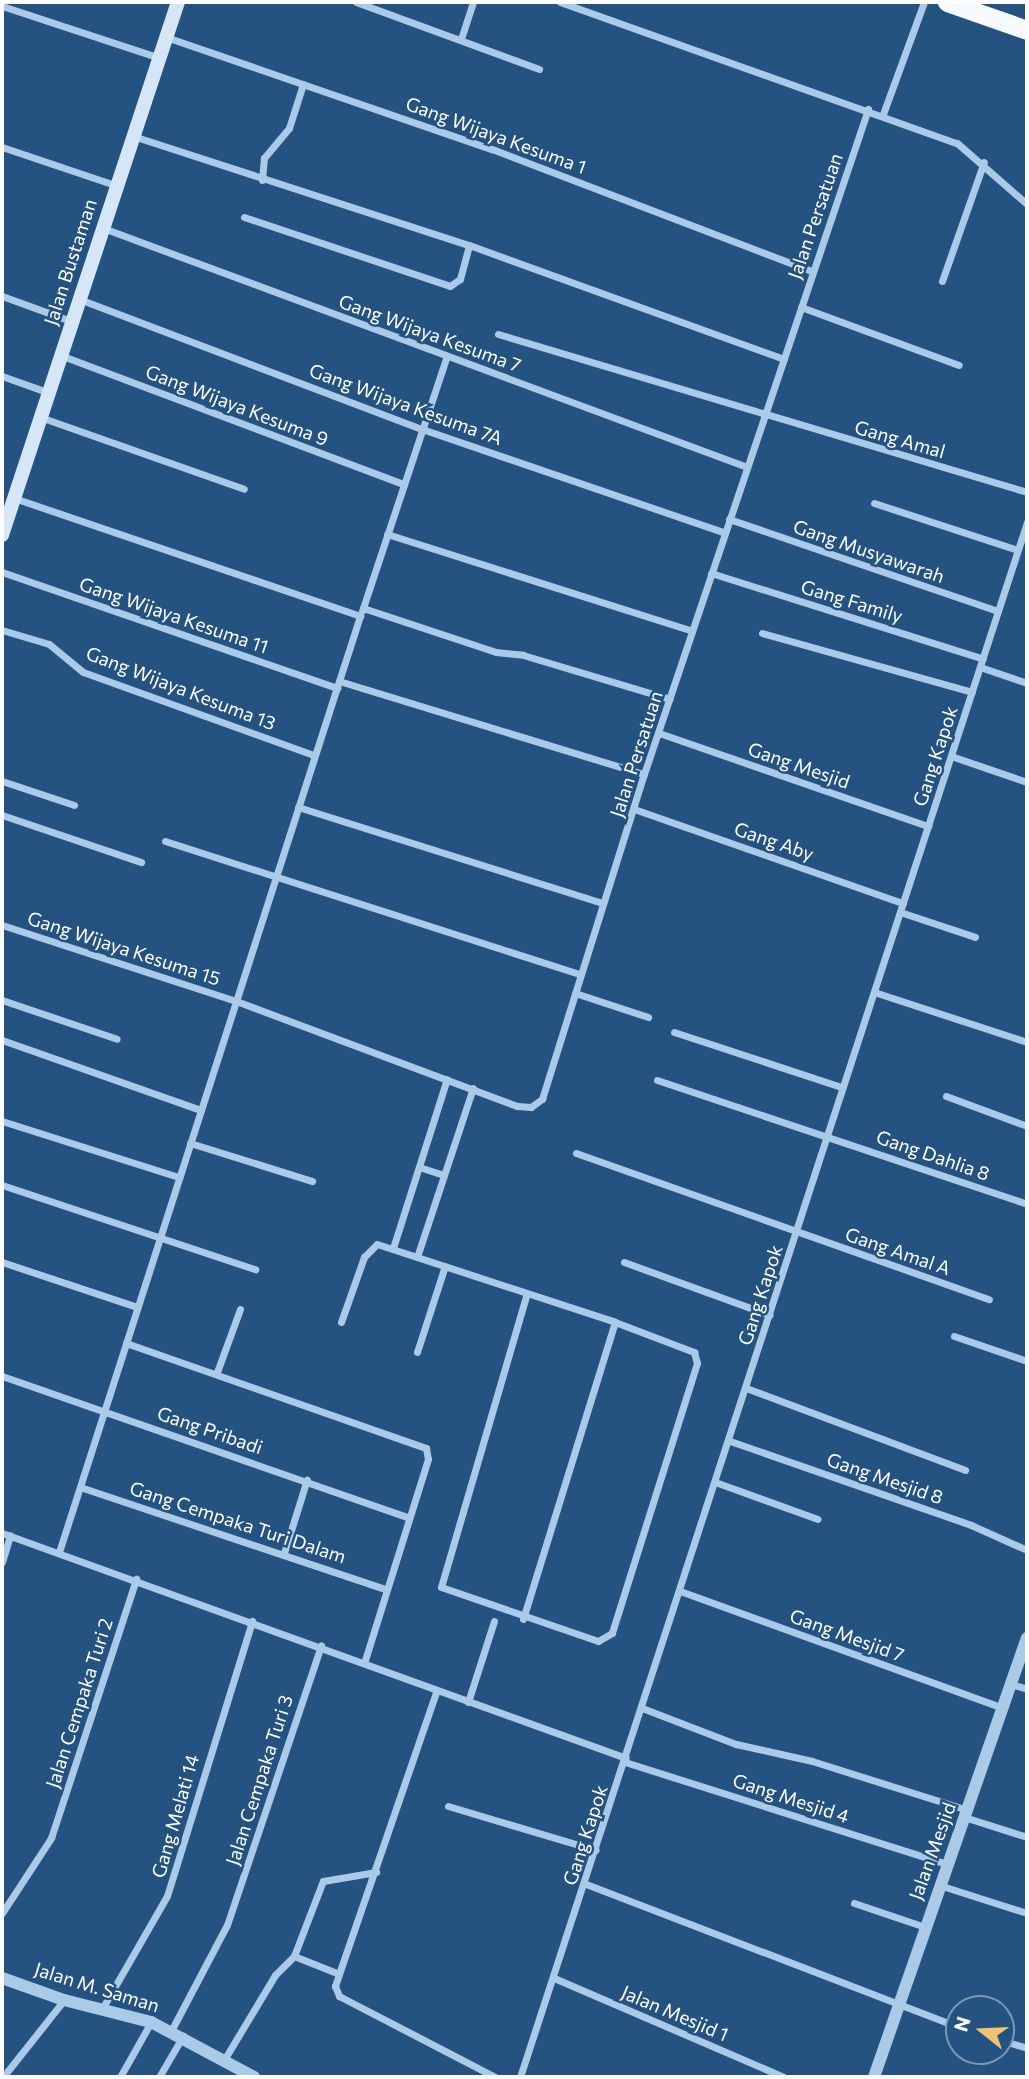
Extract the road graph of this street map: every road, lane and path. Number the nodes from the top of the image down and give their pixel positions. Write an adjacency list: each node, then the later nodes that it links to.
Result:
1 (178, 2): 9 (main road, Jalan Bustaman)
2 (356, 2): 10 (street)
3 (473, 2): 10 (street)
4 (560, 2): 14 (street)
5 (924, 2): 15 (street)
6 (947, 2): 8 (highway)
7 (2, 6): 11 (street)
8 (1027, 30)
9 (166, 37): 11 (main road, Jalan Bustaman); 13 (street, Gang Wijaya Kesuma 1)
10 (461, 39): 12 (street)
11 (160, 58): 16 (main road, Jalan Bustaman)
12 (538, 69)
13 (303, 84): 19 (street); 25 (street, Gang Wijaya Kesuma 1)
14 (868, 109): 15 (street); 25 (street, Jalan Persatuan)
15 (883, 114): 18 (street)
16 (132, 136): 19 (street); 20 (main road, Jalan Bustaman)
17 (2, 147): 20 (street)
18 (984, 162): 21 (street); 26 (street)
19 (262, 180): 24 (street)
20 (115, 185): 23 (main road, Jalan Bustaman)
21 (1027, 204)
22 (244, 216): 24 (street)
23 (103, 228): 28 (main road, Jalan Bustaman); 33 (street, Gang Wijaya Kesuma 7)
24 (470, 245): 34 (street)
25 (812, 271): 29 (street, Jalan Persatuan)
26 (942, 281)
27 (2, 296): 30 (street)
28 (79, 299): 30 (main road, Jalan Bustaman); 40 (street, Gang Wijaya Kesuma 7A)
29 (801, 307): 34 (street, Jalan Persatuan); 35 (street)
30 (71, 321): 32 (main road, Jalan Bustaman)
31 (498, 334): 39 (street, Gang Amal)
32 (59, 355): 37 (main road, Jalan Bustaman); 42 (street, Gang Wijaya Kesuma 9)
33 (447, 356): 40 (street); 41 (street, Gang Wijaya Kesuma 7)
34 (784, 359): 39 (street, Jalan Persatuan)
35 (958, 365)
36 (2, 376): 37 (street)
37 (47, 391): 38 (main road, Jalan Bustaman)
38 (39, 417): 43 (street); 45 (main road, Jalan Bustaman)
39 (764, 417): 41 (street, Jalan Persatuan); 44 (street, Gang Amal)
40 (422, 429): 42 (street); 50 (street, Gang Wijaya Kesuma 7A)
41 (747, 467): 47 (street, Jalan Persatuan)
42 (404, 484): 51 (street)
43 (243, 489)
44 (1027, 492)
45 (13, 498): 49 (main road, Jalan Bustaman); 57 (street)
46 (874, 503): 52 (street)
47 (729, 519): 50 (street, Jalan Persatuan); 56 (street, Gang Musyawarah)
48 (1027, 522): 52 (street, Gang Kapok)
49 (3, 525)
50 (725, 533): 54 (street, Jalan Persatuan)
51 (387, 534): 55 (street); 59 (street)
52 (1018, 550): 56 (street, Gang Kapok)
53 (2, 572): 63 (street, Gang Wijaya Kesuma 11)
54 (711, 573): 59 (street, Jalan Persatuan); 61 (street, Gang Family)
55 (363, 608): 57 (street); 65 (street)
56 (998, 611): 61 (street, Gang Kapok)
57 (360, 616): 63 (street)
58 (2, 630): 67 (street, Gang Wijaya Kesuma 13)
59 (692, 631): 65 (street, Jalan Persatuan)
60 (762, 633): 64 (street)
61 (982, 663): 62 (street, Gang Family); 64 (street, Gang Kapok)
62 (1027, 683)
63 (338, 684): 67 (street); 69 (street, Gang Wijaya Kesuma 11)
64 (972, 692): 68 (street, Gang Kapok)
65 (670, 699): 66 (street, Jalan Persatuan)
66 (659, 733): 69 (street, Jalan Persatuan); 76 (street, Gang Mesjid)
67 (314, 755): 73 (street)
68 (951, 756): 71 (street); 76 (street, Gang Kapok)
69 (644, 774): 74 (street, Jalan Persatuan)
70 (2, 781): 72 (street)
71 (1027, 782)
72 (74, 805)
73 (298, 807): 79 (street); 80 (street)
74 (634, 809): 80 (street, Jalan Persatuan); 81 (street, Gang Aby)
75 (2, 815): 78 (street)
76 (928, 826): 81 (street, Gang Kapok)
77 (165, 841): 79 (street)
78 (141, 862)
79 (276, 875): 85 (street); 89 (street)
80 (603, 903): 85 (street, Jalan Persatuan)
81 (903, 903): 82 (street, Gang Kapok)
82 (900, 912): 84 (street); 86 (street, Gang Kapok)
83 (2, 925): 89 (street, Gang Wijaya Kesuma 15)
84 (975, 937)
85 (580, 974): 87 (street, Jalan Persatuan)
86 (874, 992): 94 (street); 97 (street, Gang Kapok)
87 (575, 993): 90 (street); 98 (street, Jalan Persatuan)
88 (2, 1000): 92 (street)
89 (236, 1001): 95 (street, Jalan Persatuan); 100 (street)
90 (648, 1017)
91 (674, 1032): 97 (street)
92 (117, 1039)
93 (2, 1040): 100 (street)
94 (1027, 1042)
95 (447, 1079): 98 (street, Jalan Persatuan); 106 (street)
96 (656, 1080): 103 (street, Gang Dahlia 8)
97 (841, 1087): 103 (street, Gang Kapok)
98 (472, 1088): 107 (street)
99 (946, 1096): 102 (street)
100 (201, 1110): 104 (street)
101 (2, 1121): 108 (street)
102 (1027, 1126)
103 (828, 1136): 111 (street, Gang Dahlia 8); 112 (street, Gang Kapok)
104 (190, 1143): 108 (street); 109 (street)
105 (576, 1153): 112 (street, Gang Amal A)
106 (419, 1167): 107 (street); 114 (street)
107 (444, 1175): 115 (street)
108 (179, 1177): 113 (street)
109 (312, 1181)
110 (2, 1185): 113 (street)
111 (1027, 1205)
112 (797, 1233): 121 (street, Gang Amal A); 124 (street, Gang Kapok)
113 (159, 1238): 119 (street); 122 (street)
114 (393, 1248): 115 (street); 125 (street)
115 (417, 1257): 118 (street)
116 (2, 1262): 122 (street)
117 (624, 1262): 124 (street)
118 (445, 1266): 120 (street); 129 (street)
119 (255, 1269)
120 (527, 1293): 126 (street); 150 (street)
121 (989, 1299)
122 (138, 1307): 128 (street)
123 (240, 1309): 131 (street)
124 (771, 1315): 133 (street, Gang Kapok)
125 (341, 1322)
126 (615, 1322): 150 (street); 150 (street)
127 (954, 1336): 130 (street)
128 (126, 1343): 131 (street); 134 (street)
129 (417, 1352)
130 (1027, 1361)
131 (217, 1372): 140 (street)
132 (2, 1376): 134 (street, Gang Pribadi)
133 (746, 1388): 135 (street, Gang Kapok); 136 (street)
134 (105, 1410): 137 (street, Gang Pribadi); 139 (street)
135 (730, 1441): 138 (street, Gang Kapok); 143 (street, Gang Mesjid 8)
136 (965, 1470)
137 (307, 1479): 140 (street, Gang Pribadi); 145 (street)
138 (715, 1482): 141 (street); 149 (street, Gang Kapok)
139 (80, 1487): 144 (street); 145 (street, Gang Cempaka Turi Dalam)
140 (408, 1517): 148 (street)
141 (818, 1519)
142 (6, 1534): 144 (street, Gang Mesjid 4); 146 (street)
143 (1027, 1550)
144 (59, 1552): 147 (street, Gang Mesjid 4)
145 (284, 1553): 148 (street, Gang Cempaka Turi Dalam)
146 (2, 1562)
147 (136, 1578): 151 (street, Gang Mesjid 4); 172 (street, Jalan Cempaka Turi 2)
148 (385, 1589): 155 (street)
149 (680, 1591): 160 (street, Gang Kapok); 161 (street, Gang Mesjid 7)
150 (523, 1619)
151 (252, 1621): 154 (street, Gang Mesjid 4); 181 (street, Gang Melati 14)
152 (494, 1621): 159 (street)
153 (1027, 1638): 156 (street, Jalan Mesjid)
154 (321, 1646): 155 (street, Gang Mesjid 4); 184 (street, Jalan Cempaka Turi 3)
155 (364, 1663): 158 (street, Gang Mesjid 4)
156 (1012, 1684): 157 (street); 161 (street, Jalan Mesjid)
157 (1027, 1689)
158 (437, 1690): 159 (street, Gang Mesjid 4); 168 (street)
159 (468, 1702): 162 (street, Gang Mesjid 4)
160 (642, 1708): 162 (street, Gang Kapok); 164 (street)
161 (1003, 1708): 164 (street, Jalan Mesjid)
162 (626, 1760): 166 (street, Gang Kapok); 167 (street, Gang Mesjid 4)
163 (448, 1806): 166 (street)
164 (965, 1813): 165 (street); 167 (street, Jalan Mesjid)
165 (1027, 1837)
166 (596, 1850): 169 (street, Gang Kapok)
167 (947, 1864): 170 (street, Jalan Mesjid)
168 (376, 1872): 175 (street); 176 (street)
169 (586, 1884): 178 (street, Gang Kapok); 180 (street)
170 (939, 1885): 173 (street); 174 (street, Jalan Mesjid)
171 (854, 1903): 174 (street)
172 (2, 1913)
173 (1027, 1913)
174 (925, 1927): 180 (street, Jalan Mesjid)
175 (294, 1956): 176 (street); 185 (street)
176 (339, 1973): 190 (street)
177 (2, 1978): 179 (street, Jalan M. Saman)
178 (554, 1978): 191 (street, Gang Kapok); 192 (street, Jalan Mesjid 1)
179 (64, 2000): 181 (street, Jalan M. Saman); 186 (street)
180 (899, 2007): 183 (street); 193 (street, Jalan Mesjid)
181 (103, 2009): 182 (street, Jalan M. Saman)
182 (151, 2022): 184 (street, Jalan M. Saman); 187 (street)
183 (945, 2022)
184 (177, 2034): 185 (street, Jalan M. Saman); 188 (street, Jalan Cempaka Turi 3)
185 (224, 2060): 189 (street, Jalan M. Saman)
186 (3, 2077)
187 (120, 2077)
188 (159, 2077)
189 (254, 2077)
190 (495, 2077)
191 (520, 2077)
192 (784, 2077)
193 (874, 2077)

